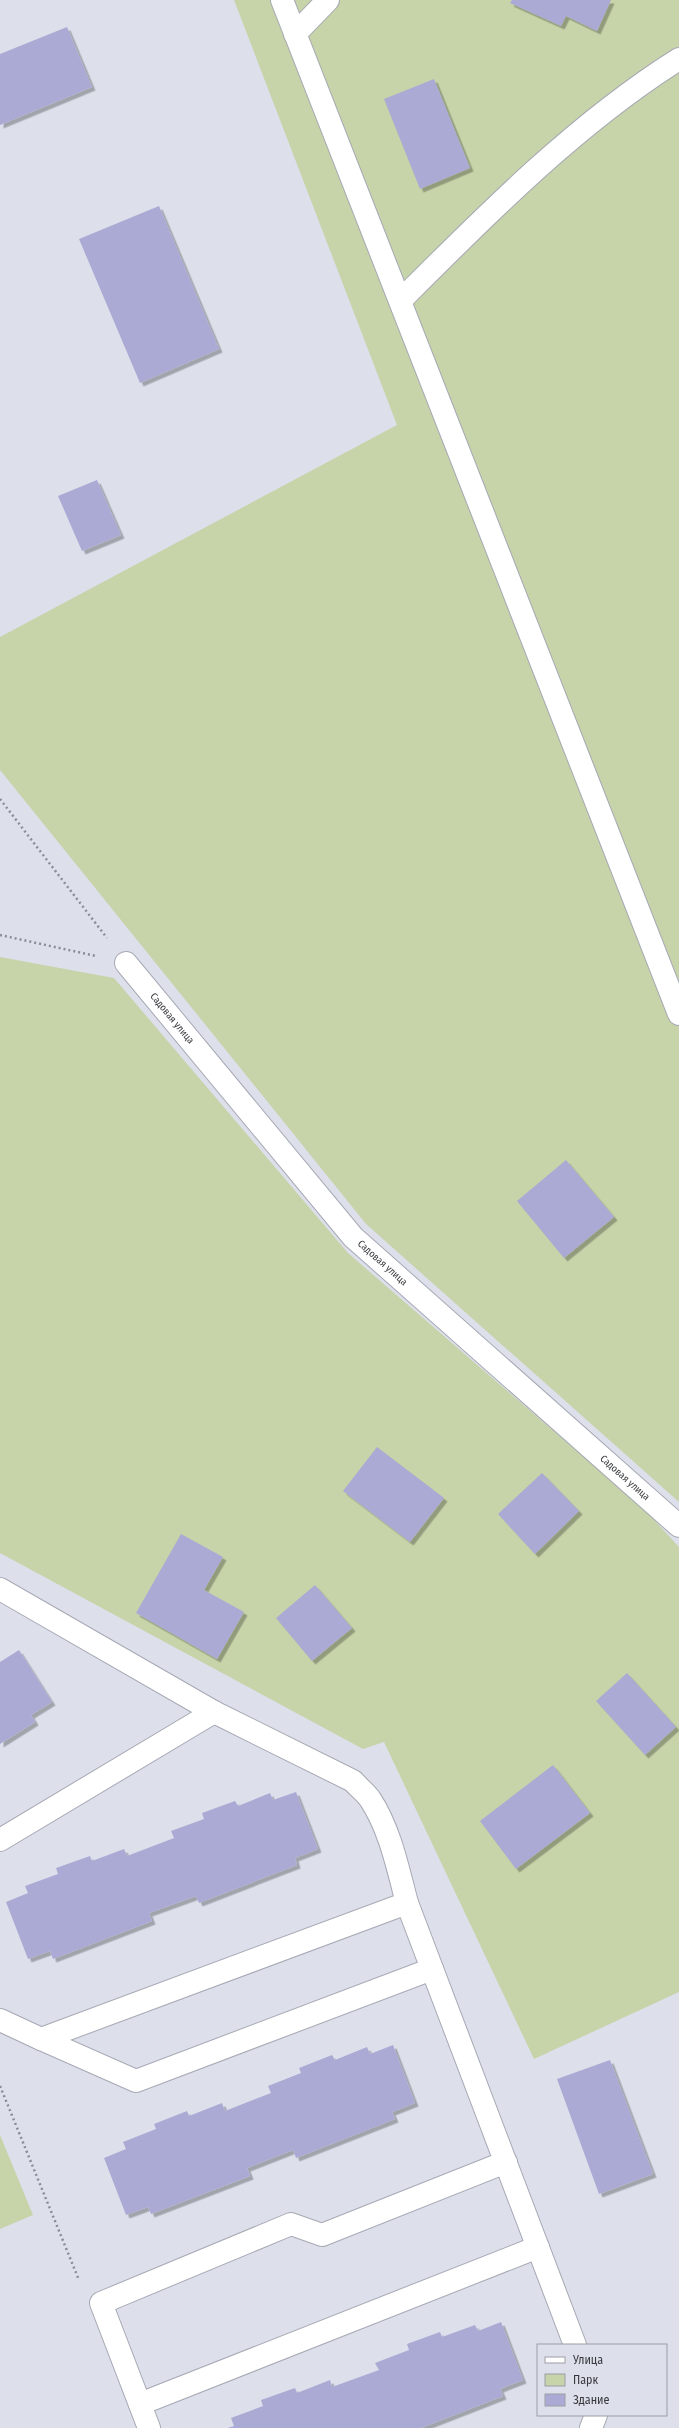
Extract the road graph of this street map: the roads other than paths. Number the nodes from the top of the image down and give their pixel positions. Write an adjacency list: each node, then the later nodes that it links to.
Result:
1 (282, 0): 3 (street)
2 (328, 0): 3 (street)
3 (296, 34): 5 (street)
4 (679, 59): 5 (street)
5 (401, 300): 7 (street)
6 (126, 963): 8 (street, Садовая улица)
7 (679, 1014)
8 (679, 1526)
9 (0, 1589): 10 (street)
10 (214, 1712): 11 (street); 12 (street)
11 (0, 1840)
12 (407, 1903): 13 (street); 15 (street)
13 (432, 1970): 15 (street); 16 (street)
14 (0, 2020): 15 (street)
15 (41, 2039)
16 (506, 2162): 17 (street); 19 (street)
17 (538, 2247): 18 (street); 19 (street)
18 (575, 2344)
19 (140, 2404): 21 (street)
20 (596, 2416): 22 (street)
21 (149, 2428)
22 (592, 2428)

